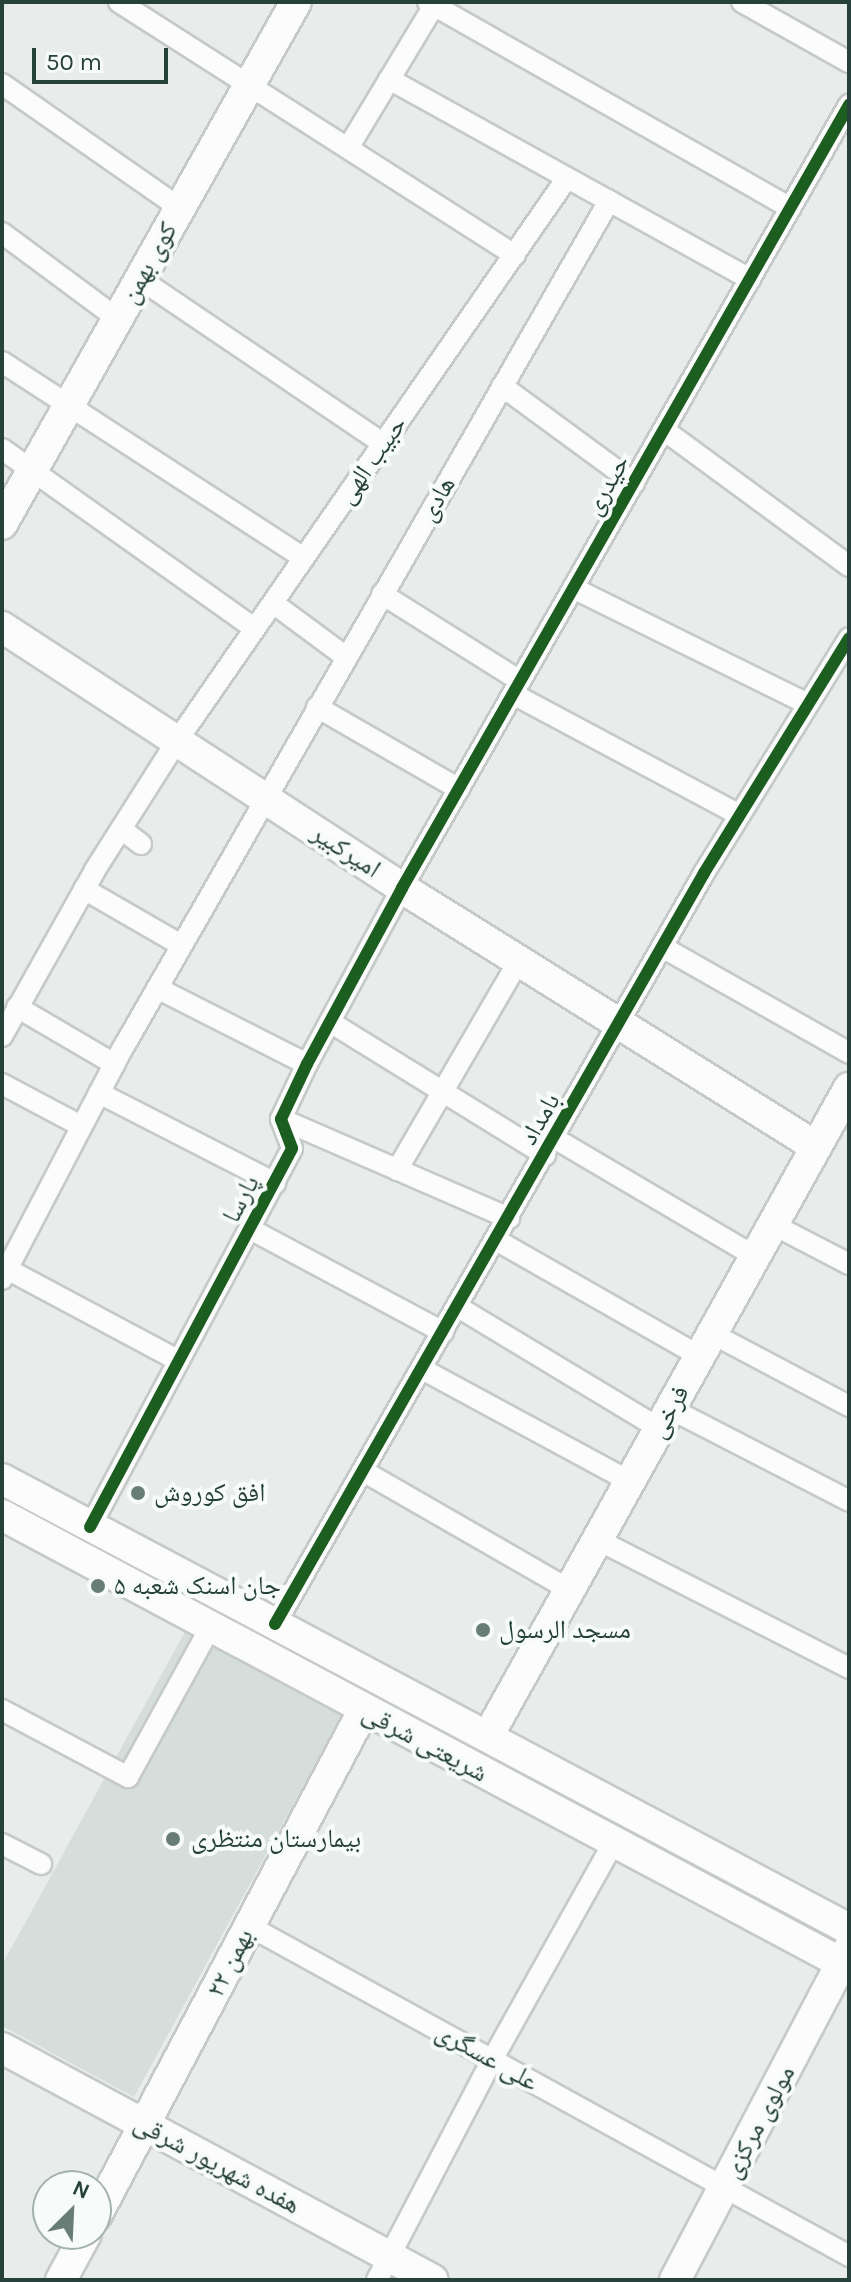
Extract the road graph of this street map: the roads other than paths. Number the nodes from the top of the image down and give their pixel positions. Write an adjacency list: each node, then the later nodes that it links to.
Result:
1 (119, 2): 8 (street)
2 (296, 2): 8 (street, کوی بهمن)
3 (742, 2): 5 (street)
4 (433, 3): 6 (street); 14 (street)
5 (849, 62)
6 (389, 79): 10 (street); 11 (street)
7 (2, 84): 13 (street)
8 (248, 86): 10 (street); 13 (street, کوی بهمن)
9 (849, 105): 14 (street, حیدری)
10 (348, 148): 16 (street)
11 (567, 178): 12 (street); 16 (street, حبیب الهی)
12 (609, 201): 18 (street); 21 (street, هادی)
13 (180, 208): 17 (street, کوی بهمن)
14 (791, 208): 18 (street, حیدری)
15 (2, 233): 19 (street)
16 (515, 255): 24 (street, حبیب الهی)
17 (140, 279): 19 (street, کوی بهمن); 24 (street)
18 (750, 279): 23 (street, حیدری)
19 (118, 319): 22 (street, کوی بهمن)
20 (2, 362): 22 (street)
21 (502, 386): 27 (street); 32 (street, هادی)
22 (69, 406): 26 (street, کوی بهمن); 29 (street)
23 (664, 430): 27 (street, حیدری); 30 (street)
24 (384, 444): 29 (street, حبیب الهی)
25 (2, 449): 26 (street)
26 (33, 470): 28 (street, کوی بهمن); 35 (street)
27 (634, 483): 31 (street, حیدری)
28 (2, 524)
29 (304, 558): 33 (street, حبیب الهی)
30 (849, 566)
31 (573, 588): 38 (street, حیدری); 39 (street)
32 (382, 594): 37 (street, هادی); 38 (street)
33 (273, 603): 35 (street, حبیب الهی); 37 (street)
34 (2, 627): 41 (street, امیرکبیر)
35 (255, 629): 41 (street, حبیب الهی)
36 (849, 638): 39 (street, بامداد)
37 (346, 657): 40 (street, هادی)
38 (516, 688): 42 (street, حیدری); 44 (street)
39 (808, 704): 44 (street, بامداد)
40 (317, 707): 42 (street); 43 (street, هادی)
41 (177, 741): 43 (street, امیرکبیر); 45 (street, حبیب الهی)
42 (459, 789): 47 (street, حیدری)
43 (265, 798): 47 (street, امیرکبیر); 49 (street, هادی)
44 (738, 814): 50 (street, بامداد)
45 (121, 829): 46 (street); 48 (street, حبیب الهی)
46 (141, 844)
47 (402, 888): 51 (street, امیرکبیر); 54 (street)
48 (84, 889): 49 (street); 53 (street, حبیب الهی)
49 (181, 945): 52 (street, هادی)
50 (662, 947): 55 (street, بامداد); 57 (street)
51 (519, 960): 55 (street, امیرکبیر); 61 (street)
52 (157, 988): 58 (street, هادی); 59 (street)
53 (17, 1007): 56 (street, حبیب الهی); 58 (street)
54 (330, 1022): 59 (street); 61 (street)
55 (620, 1023): 66 (street, امیرکبیر); 67 (street, بامداد)
56 (2, 1036)
57 (849, 1053)
58 (114, 1064): 62 (street, هادی)
59 (307, 1064): 64 (street)
60 (2, 1084): 65 (street)
61 (444, 1092): 67 (street); 68 (street)
62 (99, 1093): 65 (street, هادی); 69 (street)
63 (844, 1106): 66 (street, فرخی)
64 (281, 1119): 68 (street); 69 (street, پارسا)
65 (81, 1126): 76 (street, هادی)
66 (815, 1146): 71 (street, فرخی)
67 (550, 1147): 70 (street, بامداد); 74 (street)
68 (397, 1170): 70 (street)
69 (275, 1183): 72 (street, پارسا)
70 (509, 1218): 73 (street, بامداد)
71 (772, 1224): 74 (street, فرخی); 75 (street)
72 (250, 1229): 78 (street); 80 (street, پارسا)
73 (496, 1240): 77 (street, بامداد); 79 (street)
74 (754, 1256): 79 (street, فرخی)
75 (849, 1264)
76 (5, 1274): 80 (street)
77 (458, 1307): 78 (street, بامداد); 83 (street)
78 (443, 1332): 81 (street, بامداد)
79 (705, 1344): 82 (street); 83 (street, فرخی)
80 (179, 1361): 89 (street, پارسا)
81 (422, 1369): 84 (street, بامداد); 86 (street)
82 (849, 1406)
83 (666, 1419): 86 (street, فرخی); 87 (street)
84 (363, 1471): 91 (street); 92 (street, بامداد)
85 (2, 1479): 89 (street, شریعتی شرقی)
86 (631, 1482): 90 (street, فرخی)
87 (849, 1501)
88 (2, 1515): 93 (street, شریعتی شرقی)
89 (90, 1527): 92 (street, شریعتی شرقی)
90 (598, 1540): 91 (street, فرخی); 94 (street)
91 (570, 1590): 97 (street, فرخی)
92 (275, 1624): 97 (street, شریعتی شرقی)
93 (210, 1628): 95 (street); 96 (street, شریعتی شرقی)
94 (849, 1668)
95 (2, 1710)
96 (363, 1711): 98 (street, شریعتی شرقی); 103 (street, ۲۲ بهمن)
97 (488, 1736): 100 (street, شریعتی شرقی)
98 (614, 1842): 102 (street, شریعتی شرقی); 107 (street)
99 (2, 1844): 101 (street)
100 (725, 1863): 102 (street); 104 (street, شریعتی شرقی)
101 (41, 1864)
102 (708, 1891): 105 (street, شریعتی شرقی)
103 (249, 1926): 107 (street, علی عسگری); 108 (street, ۲۲ بهمن)
104 (849, 1929)
105 (847, 1960): 110 (street, مولوی مرکزی)
106 (2, 2048): 108 (street, هفده شهریور شرقی)
107 (492, 2060): 110 (street, علی عسگری); 113 (street)
108 (146, 2125): 109 (street, ۲۲ بهمن); 113 (street, هفده شهریور شرقی)
109 (112, 2187)
110 (725, 2188): 112 (street, علی عسگری); 116 (street, مولوی مرکزی)
111 (77, 2250): 114 (street)
112 (849, 2256)
113 (384, 2269): 115 (street, هفده شهریور شرقی)
114 (61, 2280)
115 (432, 2280)
116 (675, 2280)

